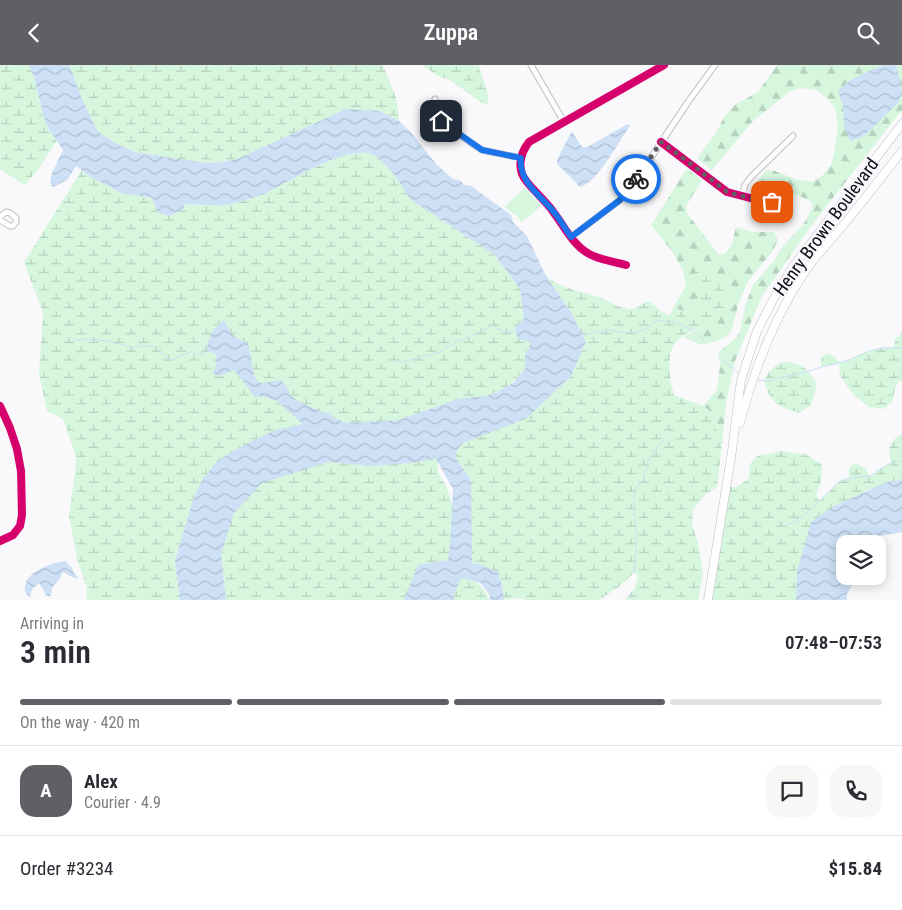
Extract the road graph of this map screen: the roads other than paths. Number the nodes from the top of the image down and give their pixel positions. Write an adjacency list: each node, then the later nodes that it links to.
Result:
1 (532, 65): 6 (street)
2 (664, 65): 6 (street)
3 (707, 65): 4 (street)
4 (714, 67): 9 (street)
5 (435, 99): 11 (street)
6 (564, 122): 11 (street)
7 (902, 124): 17 (main road, Henry Brown Boulevard)
8 (793, 136): 12 (street)
9 (661, 142): 12 (street); 14 (street)
10 (902, 151): 17 (main road, Henry Brown Boulevard)
11 (521, 158): 14 (street)
12 (742, 196): 13 (street)
13 (772, 202)
14 (571, 237): 15 (street)
15 (626, 265)
16 (0, 406): 18 (street)
17 (732, 451): 19 (main road, Henry Brown Boulevard)
18 (0, 541)
19 (708, 600)

